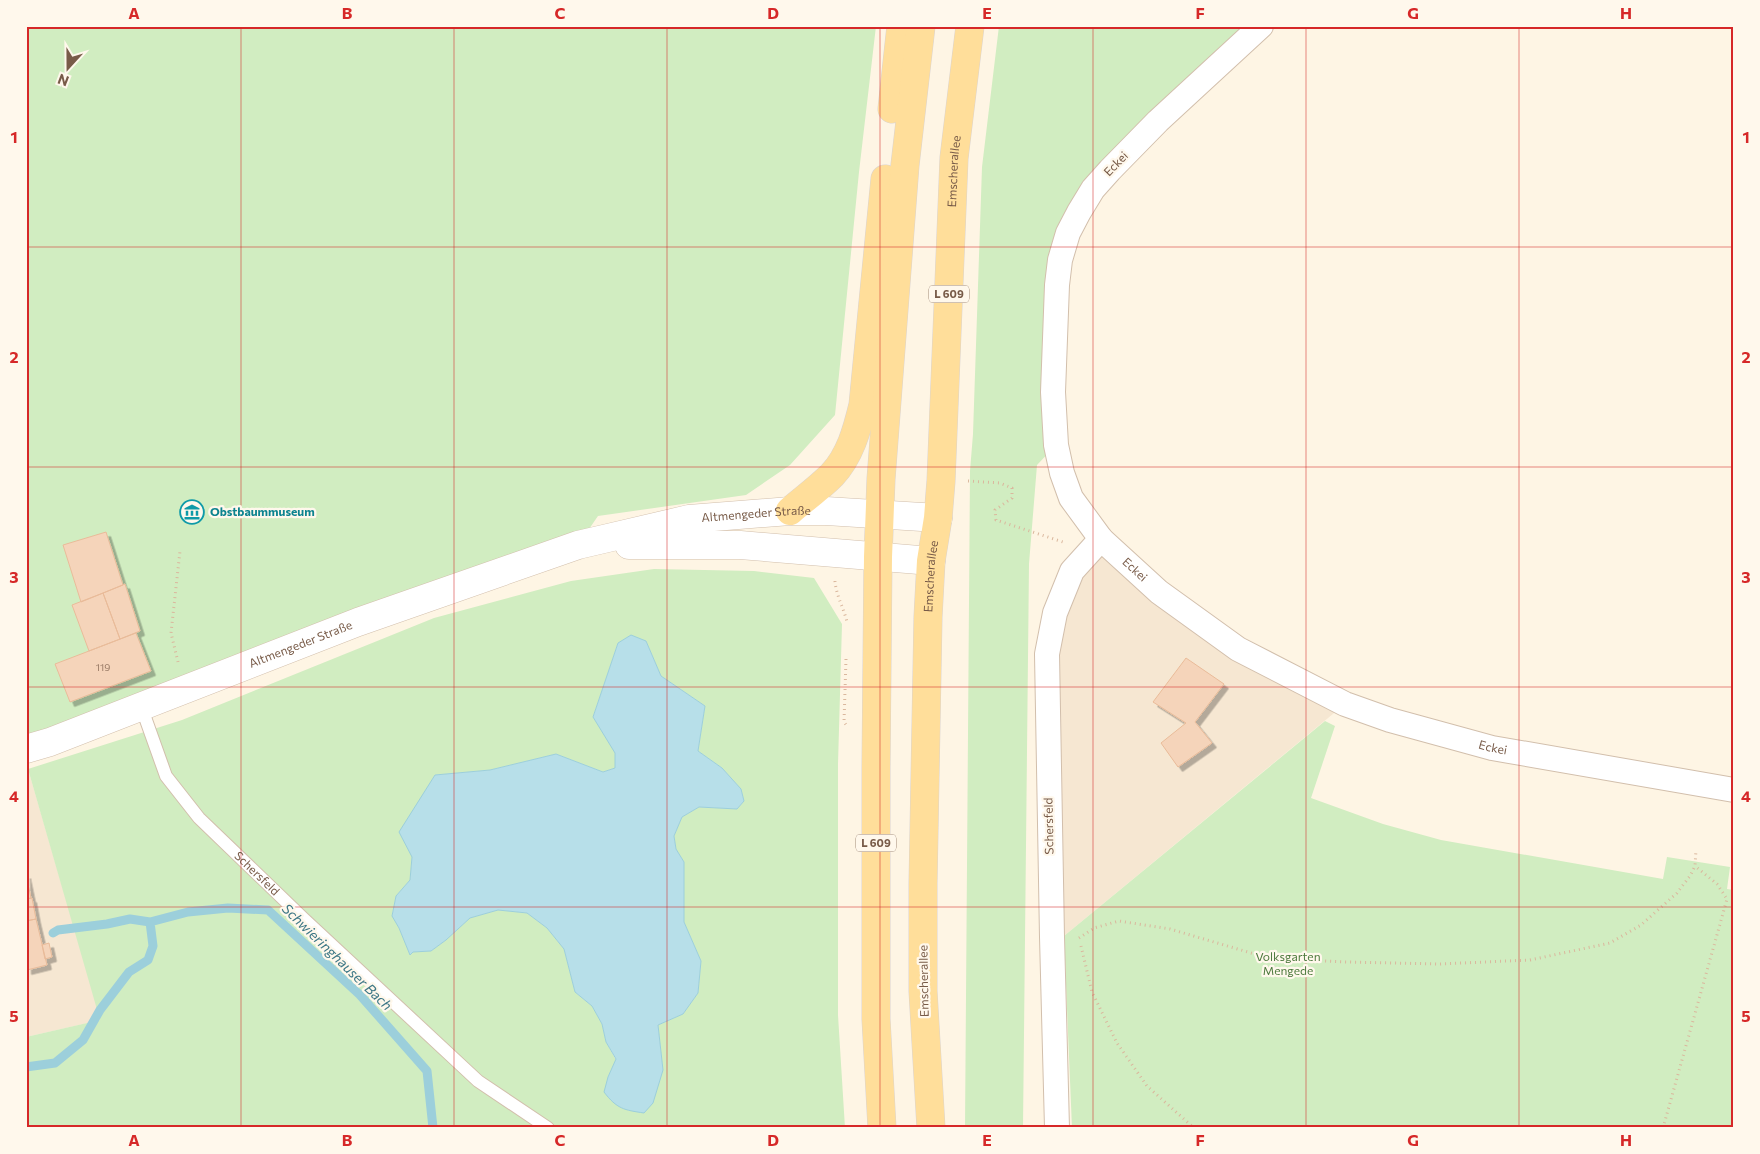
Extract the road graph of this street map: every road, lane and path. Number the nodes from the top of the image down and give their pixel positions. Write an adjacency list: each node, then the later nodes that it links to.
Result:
1 (901, 26): 6 (main road)
2 (921, 26): 7 (main road, L 609)
3 (970, 26): 8 (main road, Emscherallee / L 609)
4 (1261, 26): 9 (street, Eckei)
5 (967, 481): 9 (path)
6 (790, 511): 7 (street, Altmengeder Straße); 10 (street, Altmengeder Straße)
7 (880, 514): 8 (street, Altmengeder Straße); 12 (main road, L 609)
8 (938, 518): 13 (main road, Emscherallee / L 609)
9 (1101, 539): 17 (street, Eckei); 23 (street, Schersfeld)
10 (578, 545): 12 (street, Altmengeder Straße); 14 (street, Altmengeder Straße)
11 (180, 551): 14 (path)
12 (878, 557): 13 (street, Altmengeder Straße); 21 (main road, L 609)
13 (931, 561): 22 (main road, Emscherallee / L 609)
14 (185, 689): 15 (street, Altmengeder Straße)
15 (141, 706): 16 (street, Altmengeder Straße); 20 (lane, Schersfeld)
16 (26, 750)
17 (1734, 790)
18 (1696, 850): 19 (path)
19 (1695, 866): 24 (path); 25 (path)
20 (548, 1128)
21 (882, 1128)
22 (930, 1128)
23 (1057, 1128)
24 (1194, 1128)
25 (1663, 1128)

